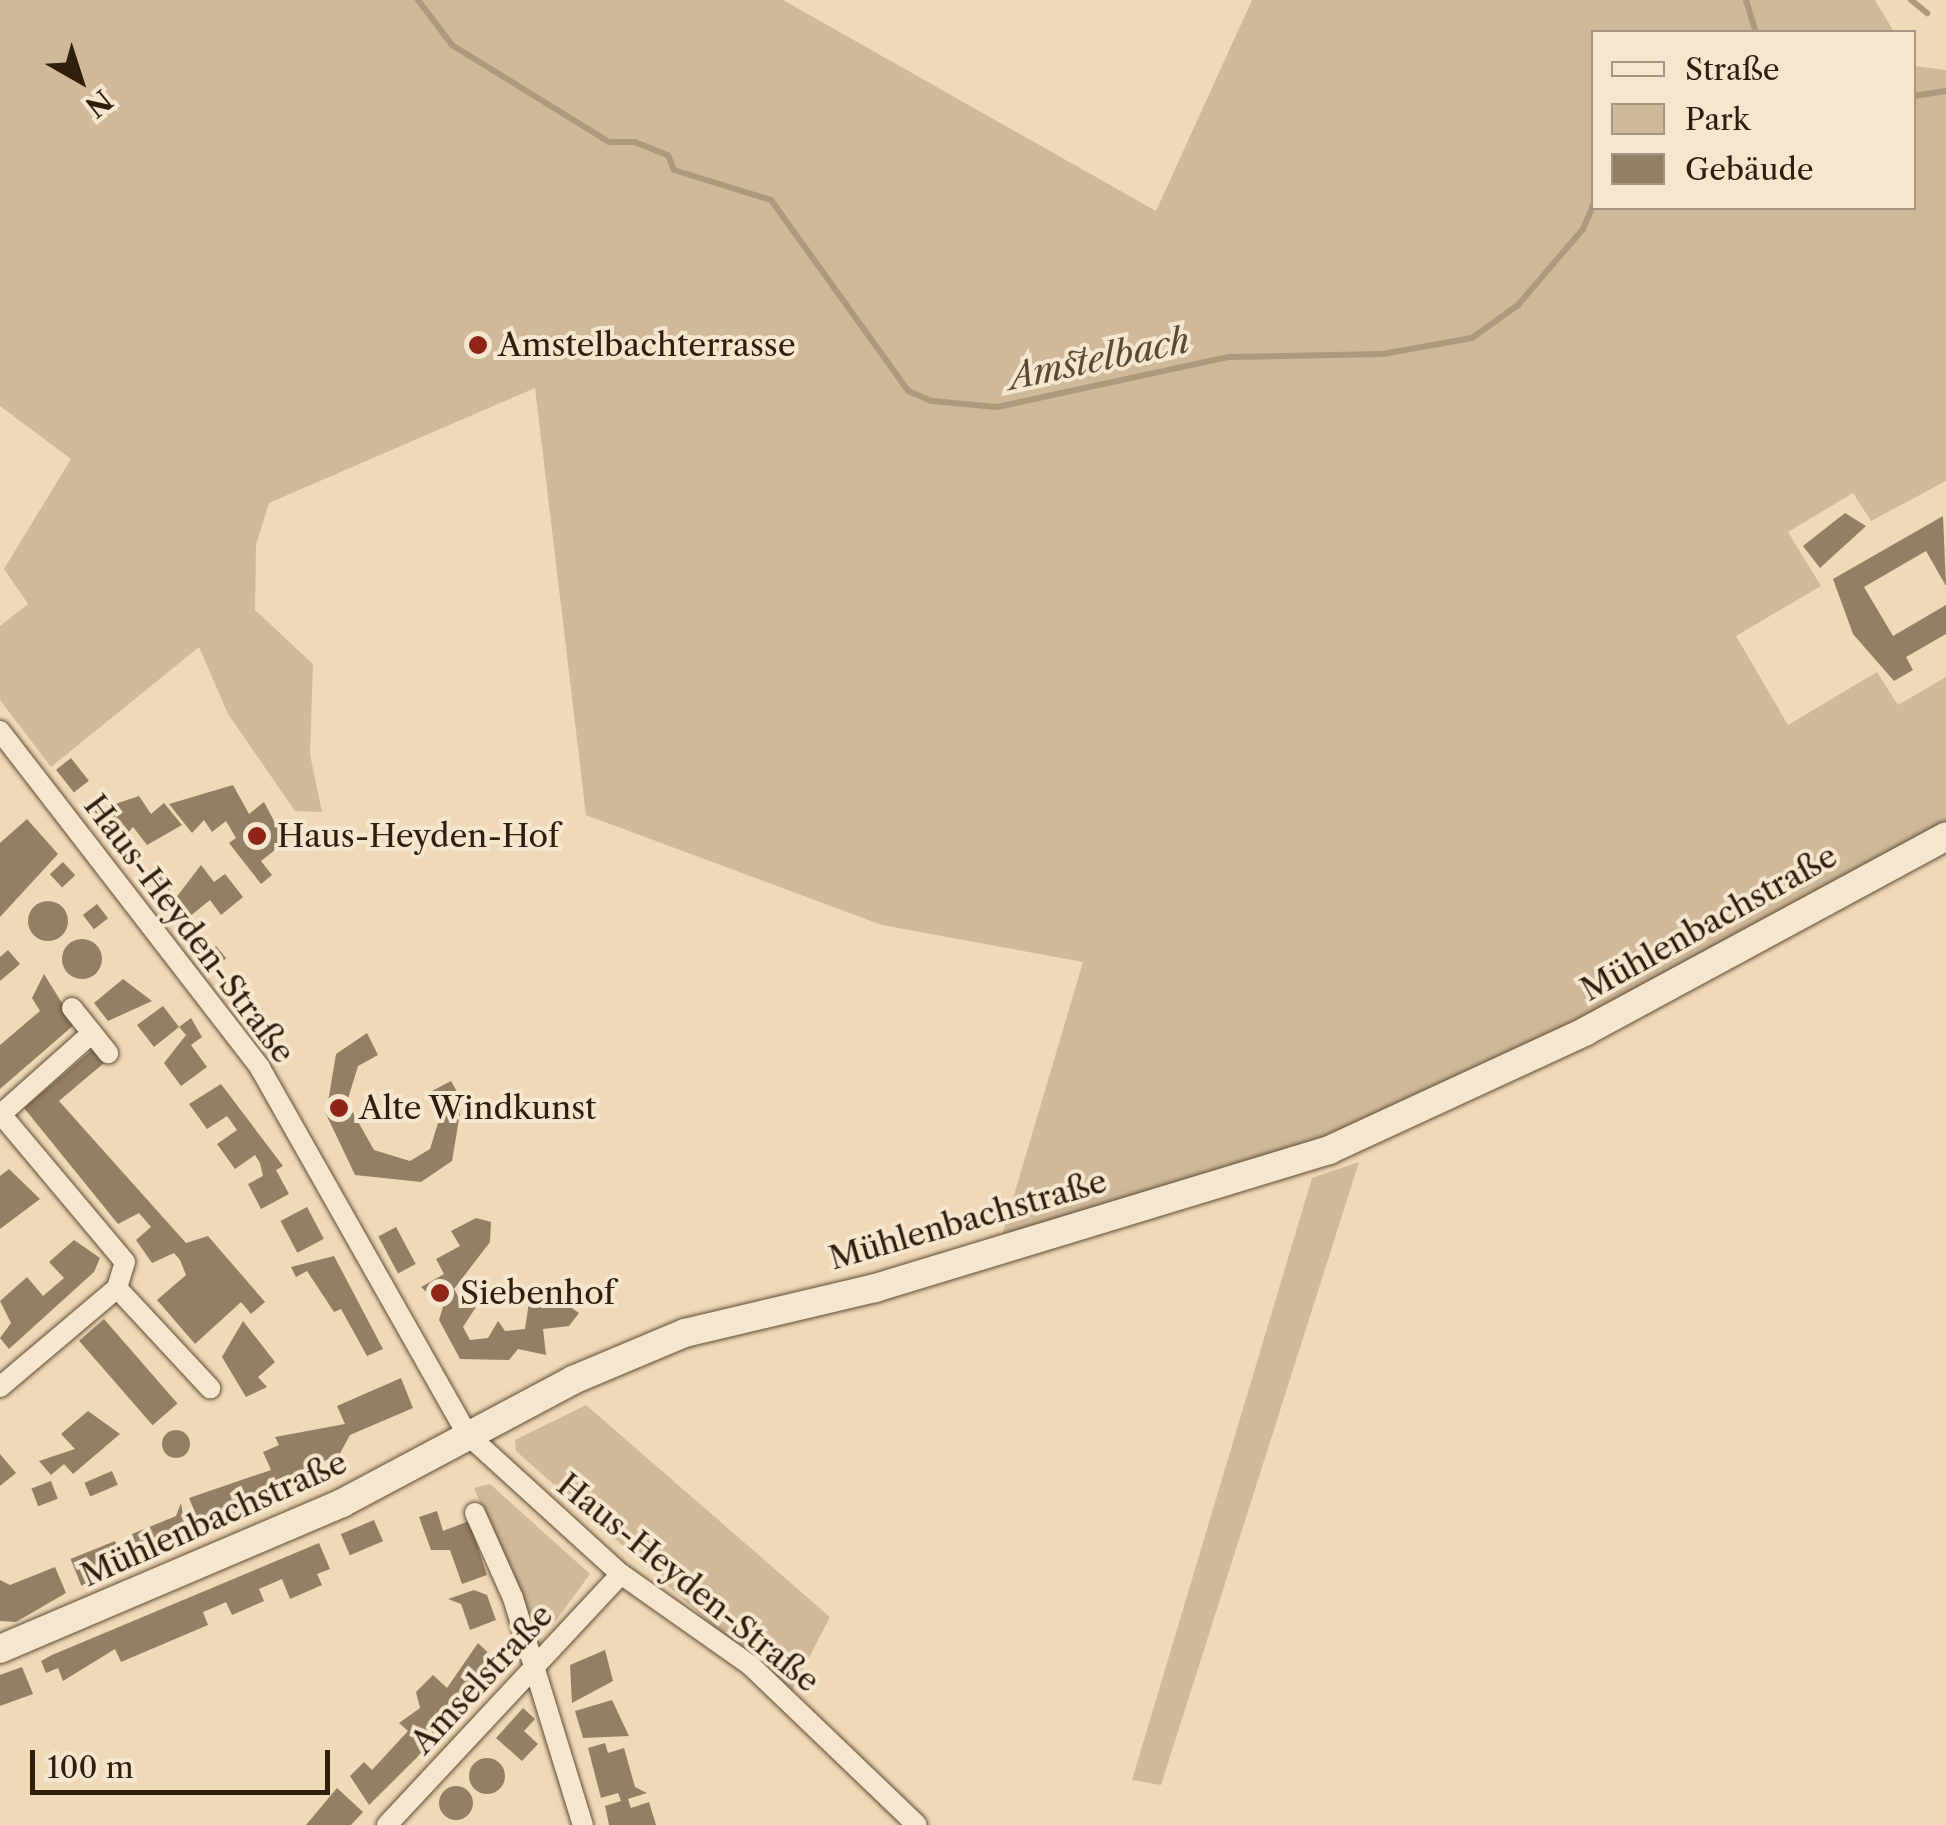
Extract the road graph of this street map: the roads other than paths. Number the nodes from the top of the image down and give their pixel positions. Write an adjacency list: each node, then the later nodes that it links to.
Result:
1 (0, 731): 2 (street, Haus-Heyden-Straße)
2 (7, 756): 11 (street, Haus-Heyden-Straße)
3 (1946, 836): 11 (street, Mühlenbachstraße)
4 (72, 1008): 5 (street)
5 (92, 1034): 6 (street); 7 (street)
6 (108, 1053)
7 (0, 1114): 8 (street)
8 (117, 1288): 9 (street); 10 (street)
9 (4, 1374)
10 (210, 1388)
11 (468, 1434): 13 (street, Haus-Heyden-Straße); 14 (street, Mühlenbachstraße)
12 (475, 1514): 15 (street)
13 (621, 1574): 15 (street, Amselstraße); 18 (street, Haus-Heyden-Straße)
14 (0, 1649)
15 (532, 1666): 16 (street, Amselstraße); 17 (street)
16 (387, 1825)
17 (582, 1825)
18 (917, 1825)

